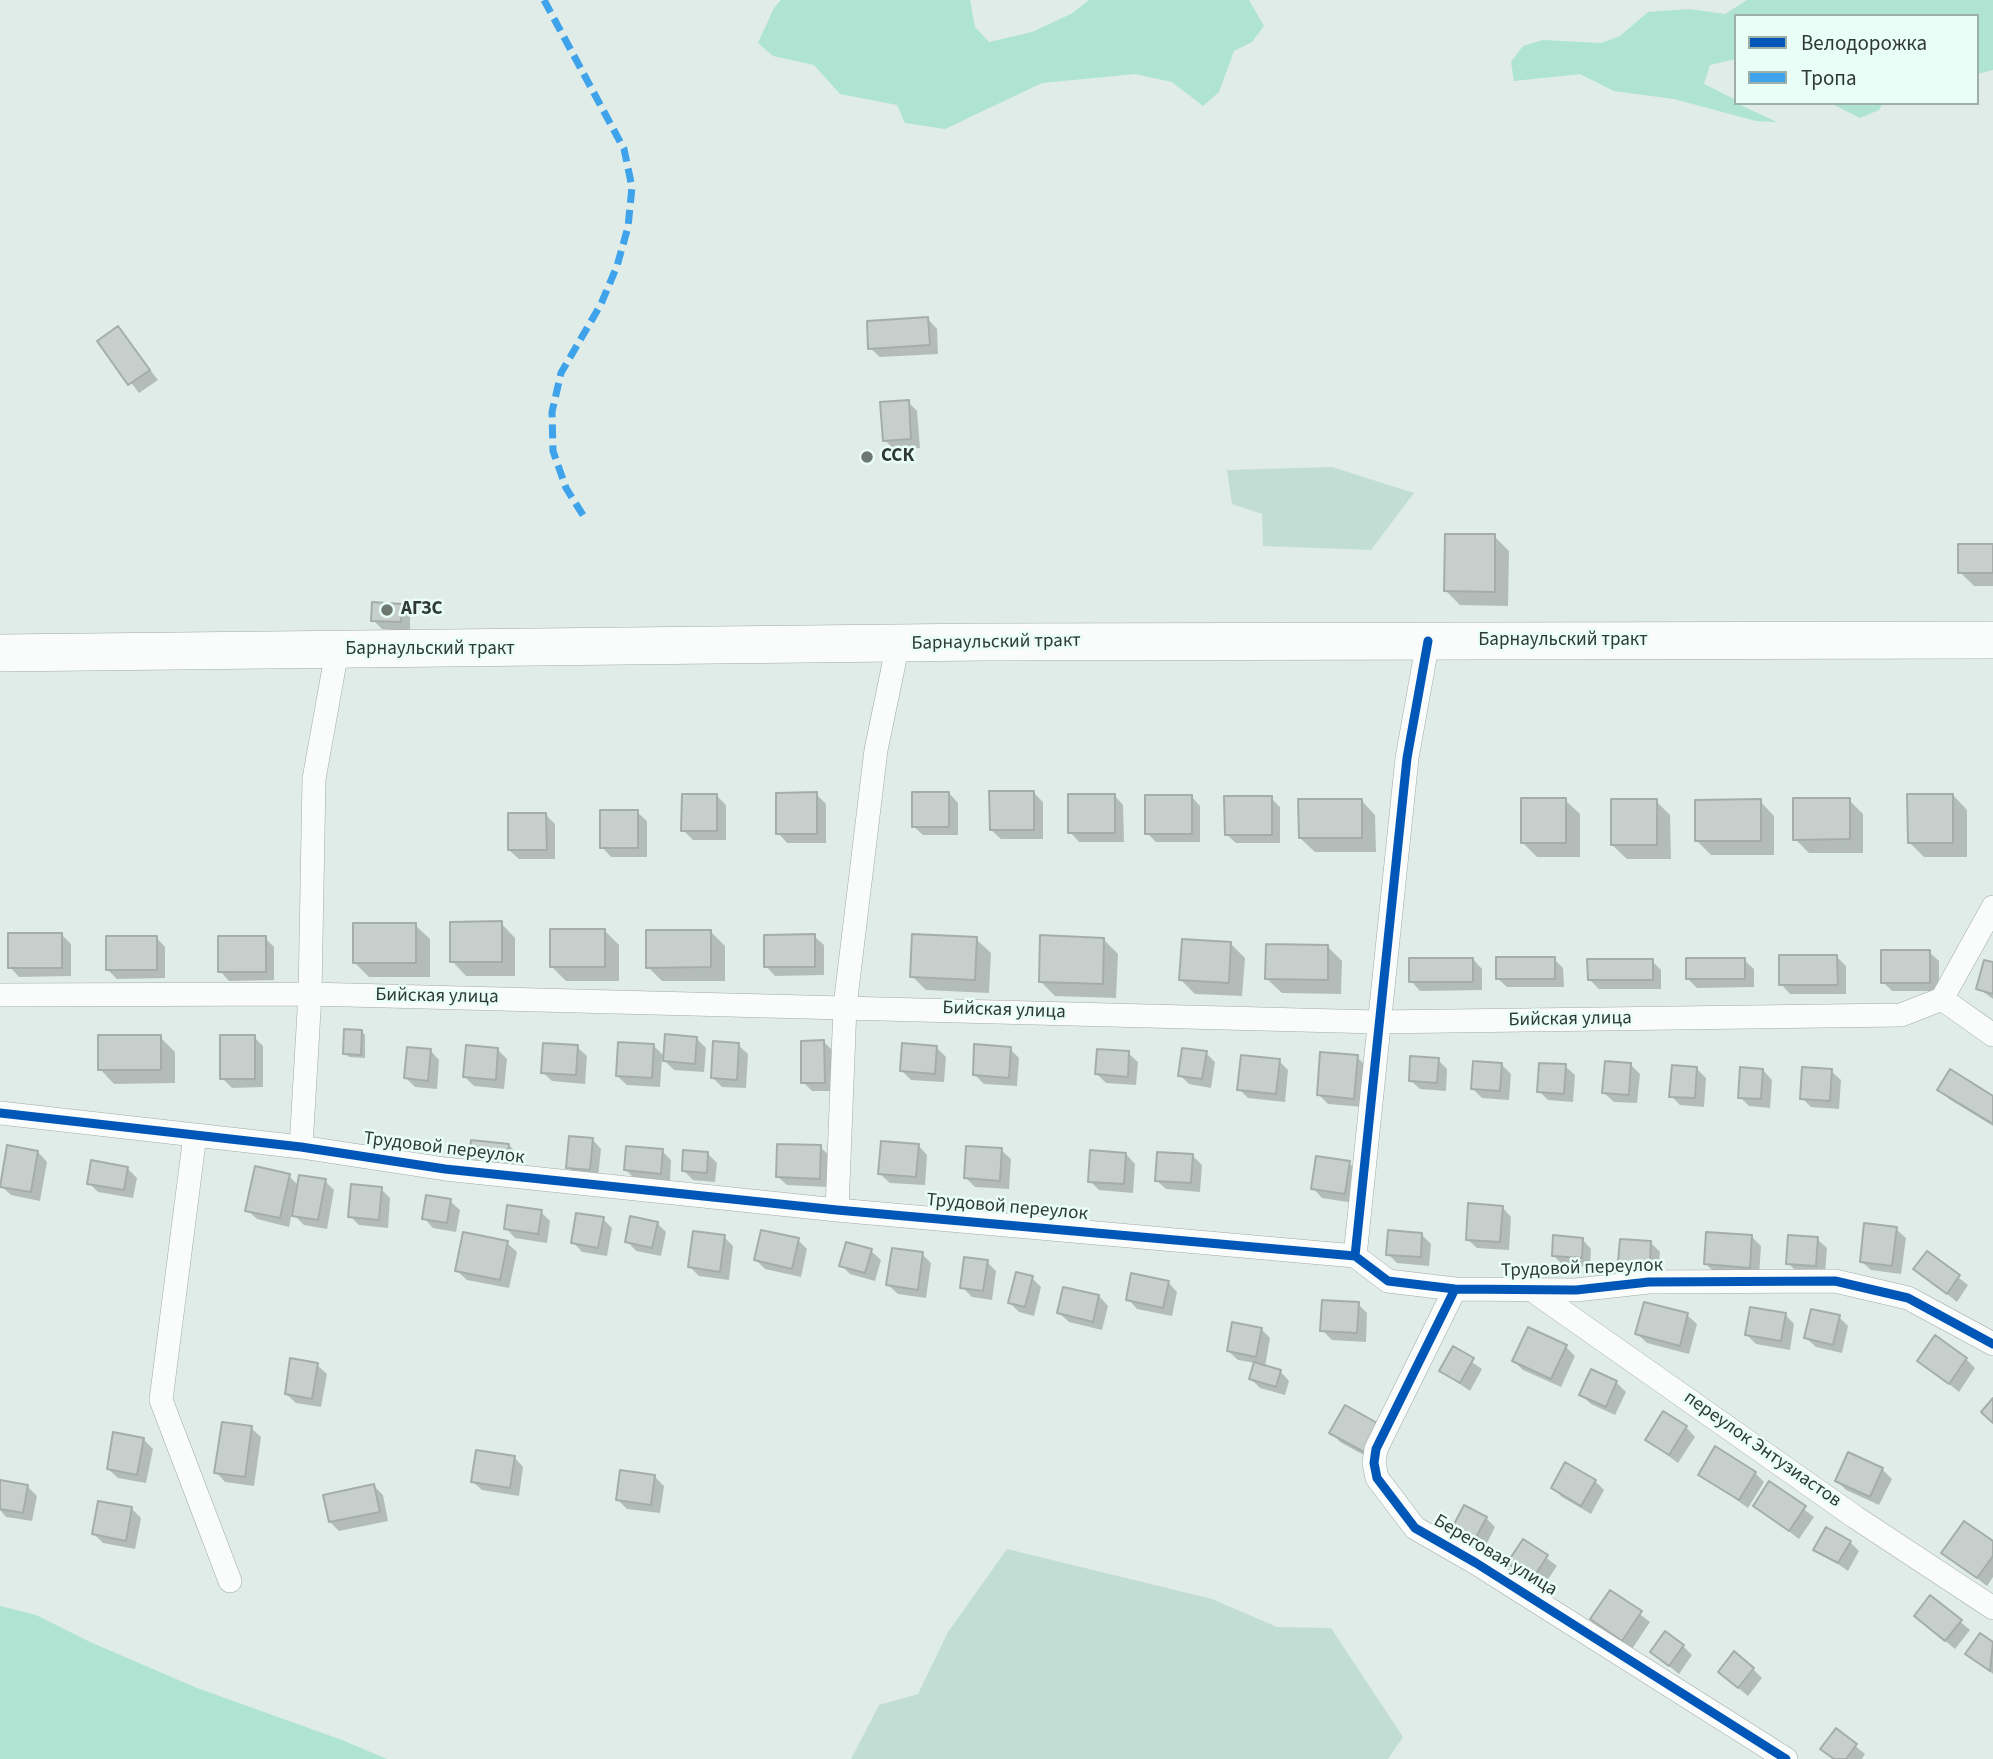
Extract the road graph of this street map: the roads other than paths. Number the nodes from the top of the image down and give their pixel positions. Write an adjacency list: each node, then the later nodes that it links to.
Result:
1 (1993, 640): 2 (main road, Барнаульский тракт)
2 (1428, 641): 3 (main road, Барнаульский тракт); 11 (street)
3 (898, 644): 4 (main road, Барнаульский тракт); 10 (street)
4 (337, 651): 5 (main road, Барнаульский тракт); 7 (street)
5 (0, 653)
6 (1993, 907): 9 (street)
7 (310, 994): 8 (street, Бийская улица); 10 (street, Бийская улица); 15 (street)
8 (0, 995)
9 (1942, 999): 11 (street, Бийская улица); 12 (street)
10 (845, 1006): 11 (street, Бийская улица); 16 (street)
11 (1377, 1022): 17 (street)
12 (1993, 1035)
13 (0, 1113): 14 (street, Трудовой переулок)
14 (194, 1135): 15 (street, Трудовой переулок); 21 (street)
15 (301, 1147): 16 (street, Трудовой переулок)
16 (837, 1210): 17 (street, Трудовой переулок)
17 (1355, 1256): 18 (street, Трудовой переулок)
18 (1455, 1290): 19 (street, Трудовой переулок); 23 (street, Береговая улица)
19 (1532, 1290): 20 (street, Трудовой переулок); 22 (street, переулок Энтузиастов)
20 (1993, 1344)
21 (230, 1581)
22 (1993, 1608)
23 (1786, 1759)

